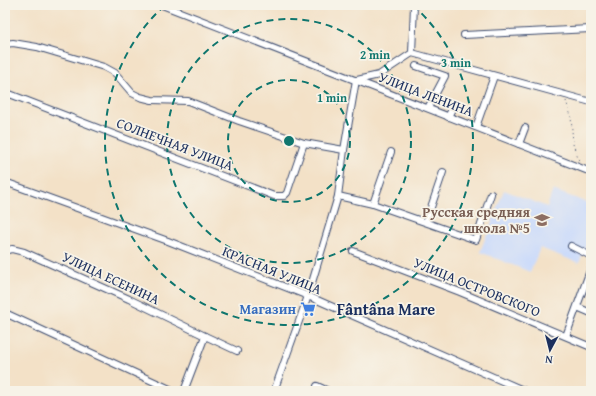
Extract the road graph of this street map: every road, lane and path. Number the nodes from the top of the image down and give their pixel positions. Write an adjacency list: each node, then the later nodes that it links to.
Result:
1 (162, 5): 9 (street, УЛИЦА ЛЕНИНА)
2 (414, 5): 6 (street)
3 (591, 29): 4 (street)
4 (464, 35)
5 (5, 44): 18 (street)
6 (412, 53): 8 (street); 9 (street)
7 (416, 66): 14 (street)
8 (494, 76): 11 (street); 16 (street)
9 (356, 80): 14 (street, УЛИЦА ЛЕНИНА); 20 (street)
10 (5, 90): 18 (street, СОЛНЕЧНАЯ УЛИЦА)
11 (563, 95): 12 (street); 22 (path)
12 (591, 102)
13 (454, 104): 15 (street)
14 (428, 108): 15 (street, УЛИЦА ЛЕНИНА)
15 (448, 117): 16 (street, УЛИЦА ЛЕНИНА)
16 (476, 127): 19 (street, УЛИЦА ЛЕНИНА)
17 (525, 128): 19 (street)
18 (304, 143): 20 (street)
19 (519, 144): 22 (street, УЛИЦА ЛЕНИНА)
20 (344, 150): 27 (street)
21 (391, 152): 28 (street)
22 (580, 168): 24 (street, УЛИЦА ЛЕНИНА)
23 (443, 172): 29 (street)
24 (591, 172)
25 (5, 182): 35 (street, КРАСНАЯ УЛИЦА)
26 (491, 194): 29 (street)
27 (338, 196): 28 (street); 35 (street)
28 (374, 204): 29 (street)
29 (426, 222)
30 (571, 246): 33 (street)
31 (5, 251): 39 (street, УЛИЦА ЕСЕНИНА)
32 (353, 251): 40 (street, УЛИЦА ОСТРОВСКОГО)
33 (591, 256)
34 (591, 268): 36 (street)
35 (308, 296): 46 (street); 48 (street, КРАСНАЯ УЛИЦА)
36 (577, 307): 37 (street); 40 (street)
37 (591, 313)
38 (5, 314): 44 (street)
39 (205, 336): 42 (street, УЛИЦА ЕСЕНИНА); 45 (street)
40 (566, 336): 41 (street, УЛИЦА ОСТРОВСКОГО)
41 (591, 347)
42 (237, 351)
43 (317, 386): 47 (street)
44 (174, 391)
45 (184, 391)
46 (274, 391)
47 (328, 391)
48 (525, 391)

